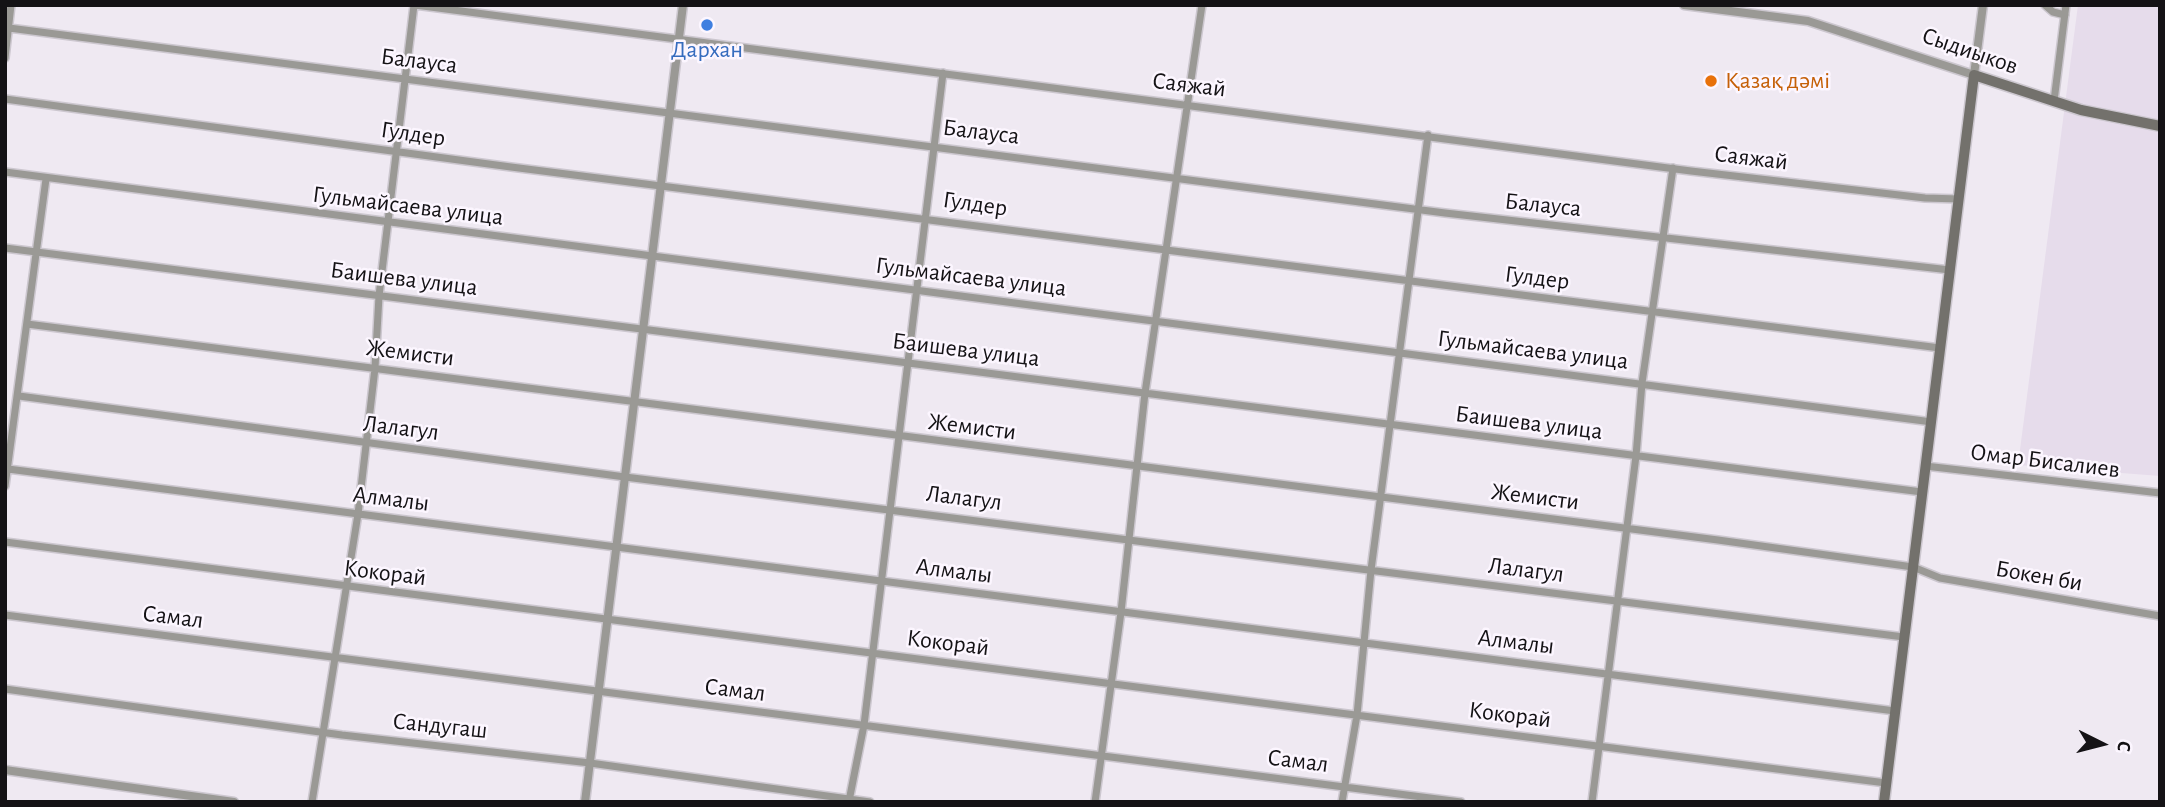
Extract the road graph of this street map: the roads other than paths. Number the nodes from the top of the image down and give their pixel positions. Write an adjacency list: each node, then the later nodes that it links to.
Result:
1 (11, 5): 10 (street)
2 (415, 5): 11 (street, Саяжай); 15 (street)
3 (683, 5): 11 (street)
4 (1202, 5): 18 (street)
5 (1684, 5): 14 (street, Сыдиыков)
6 (1983, 5): 14 (street)
7 (2045, 5): 9 (street)
8 (2066, 5): 9 (street)
9 (2065, 15): 17 (street)
10 (9, 28): 12 (street); 15 (street, Балауса)
11 (679, 39): 13 (street, Саяжай); 19 (street)
12 (5, 58)
13 (943, 73): 18 (street, Саяжай); 22 (street)
14 (1974, 75): 17 (main road, Сыдиыков); 29 (main road)
15 (405, 79): 19 (street, Балауса); 23 (street)
16 (5, 99): 23 (street, Гулдер)
17 (2054, 102): 20 (main road, Сыдиыков)
18 (1188, 104): 21 (street, Саяжай); 26 (street)
19 (670, 113): 22 (street, Балауса); 28 (street)
20 (2160, 126)
21 (1428, 135): 24 (street, Саяжай); 30 (street)
22 (935, 146): 26 (street, Балауса); 31 (street)
23 (398, 151): 28 (street, Гулдер); 32 (street)
24 (1673, 168): 29 (street, Саяжай); 33 (street)
25 (5, 172): 27 (street, Гульмайсаева улица)
26 (1177, 177): 30 (street, Балауса); 35 (street)
27 (46, 179): 32 (street, Гульмайсаева улица); 36 (street)
28 (661, 185): 31 (street, Гулдер); 37 (street)
29 (1959, 199): 38 (main road)
30 (1420, 210): 33 (street, Балауса); 39 (street)
31 (925, 217): 35 (street, Гулдер); 40 (street)
32 (389, 223): 37 (street, Гульмайсаева улица); 41 (street)
33 (1663, 238): 38 (street, Балауса); 42 (street)
34 (5, 248): 36 (street, Баишева улица)
35 (1166, 250): 39 (street, Гулдер); 43 (street)
36 (37, 252): 41 (street, Баишева улица); 44 (street)
37 (653, 256): 40 (street, Гульмайсаева улица); 45 (street)
38 (1950, 270): 46 (main road)
39 (1410, 281): 42 (street, Гулдер); 47 (street)
40 (918, 289): 43 (street, Гульмайсаева улица); 48 (street)
41 (379, 296): 45 (street, Баишева улица); 49 (street)
42 (1653, 312): 46 (street, Гулдер); 50 (street)
43 (1157, 321): 47 (street, Гульмайсаева улица); 51 (street)
44 (27, 324): 49 (street, Жемисти); 52 (street)
45 (644, 329): 48 (street, Баишева улица); 53 (street)
46 (1940, 348): 54 (main road)
47 (1401, 353): 50 (street, Гульмайсаева улица); 55 (street)
48 (909, 362): 51 (street, Баишева улица); 56 (street)
49 (375, 368): 53 (street, Жемисти); 57 (street)
50 (1642, 383): 54 (street, Гульмайсаева улица); 58 (street)
51 (1145, 393): 55 (street, Баишева улица); 60 (street)
52 (19, 396): 57 (street, Лалагул); 61 (street)
53 (635, 400): 56 (street, Жемисти); 62 (street)
54 (1932, 422): 59 (main road)
55 (1390, 425): 58 (street, Баишева улица); 66 (street)
56 (900, 438): 60 (street, Жемисти); 67 (street)
57 (365, 443): 62 (street, Лалагул); 68 (street)
58 (1636, 456): 64 (street, Баишева улица); 69 (street)
59 (1925, 466): 64 (main road); 65 (street, Омар Бисалиев)
60 (1136, 467): 66 (street, Жемисти); 70 (street)
61 (8, 469): 63 (street); 68 (street, Алмалы)
62 (625, 477): 67 (street, Лалагул); 72 (street)
63 (5, 486)
64 (1922, 492): 73 (main road)
65 (2160, 493)
66 (1381, 496): 69 (street, Жемисти); 74 (street)
67 (891, 509): 70 (street, Лалагул); 75 (street)
68 (358, 514): 72 (street, Алмалы); 76 (street)
69 (1628, 529): 73 (street, Жемисти); 77 (street)
70 (1130, 538): 74 (street, Лалагул); 78 (street)
71 (5, 542): 76 (street, Кокорай)
72 (617, 548): 75 (street, Алмалы); 81 (street)
73 (1913, 567): 80 (street, Бокен би); 82 (main road)
74 (1371, 570): 77 (street, Лалагул); 83 (street)
75 (881, 581): 78 (street, Алмалы); 84 (street)
76 (346, 587): 81 (street, Кокорай); 85 (street)
77 (1618, 601): 82 (street, Лалагул); 86 (street)
78 (1121, 612): 83 (street, Алмалы); 87 (street)
79 (5, 615): 85 (street, Самал)
80 (2160, 616)
81 (608, 621): 84 (street, Кокорай); 89 (street)
82 (1904, 637): 90 (main road)
83 (1364, 642): 86 (street, Алмалы); 91 (street)
84 (873, 653): 87 (street, Кокорай); 92 (street)
85 (337, 657): 89 (street, Самал); 93 (street)
86 (1606, 673): 90 (street, Алмалы); 94 (street)
87 (1110, 683): 91 (street, Кокорай); 95 (street)
88 (5, 689): 93 (street, Сандугаш)
89 (599, 692): 92 (street, Самал); 96 (street)
90 (1895, 711): 98 (main road)
91 (1357, 715): 94 (street, Кокорай); 99 (street)
92 (864, 725): 95 (street, Самал); 100 (street)
93 (322, 732): 96 (street, Сандугаш); 102 (street)
94 (1598, 745): 98 (street, Кокорай); 108 (street)
95 (1102, 756): 99 (street, Самал); 105 (street)
96 (590, 762): 100 (street, Сандугаш); 103 (street)
97 (5, 770): 101 (street)
98 (1886, 783): 109 (main road)
99 (1344, 787): 106 (street); 107 (street, Самал)
100 (849, 801): 104 (street, Сандугаш)
101 (234, 802)
102 (312, 802)
103 (586, 802)
104 (870, 802)
105 (1095, 802)
106 (1342, 802)
107 (1461, 802)
108 (1592, 802)
109 (1884, 802)

